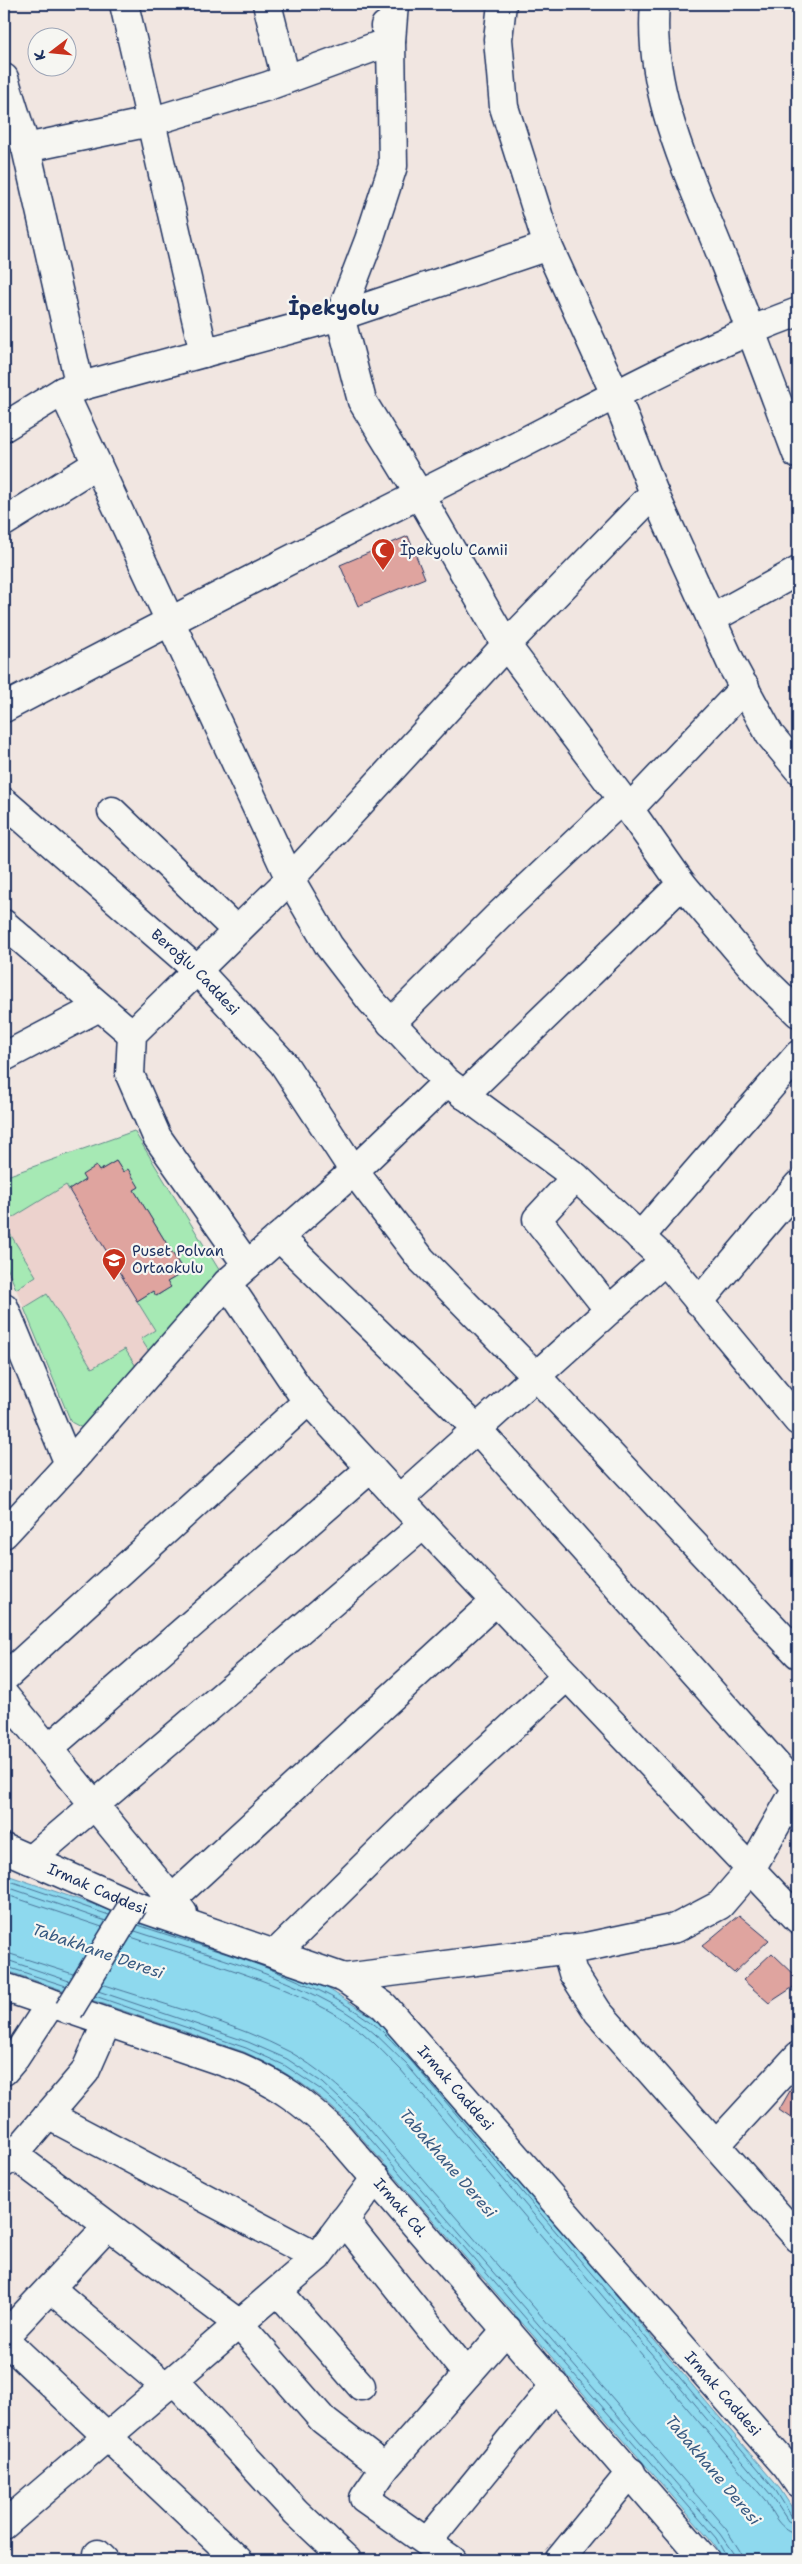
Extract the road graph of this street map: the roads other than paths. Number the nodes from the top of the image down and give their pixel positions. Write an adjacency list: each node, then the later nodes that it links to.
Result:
1 (124, 4): 10 (street)
2 (267, 4): 9 (street)
3 (376, 4): 7 (street)
4 (394, 4): 7 (street)
5 (502, 4): 12 (street)
6 (655, 4): 15 (street)
7 (391, 41): 9 (street); 14 (street)
8 (4, 78): 11 (street)
9 (286, 80): 10 (street)
10 (150, 122): 11 (street); 16 (street)
11 (26, 148): 17 (street)
12 (548, 246): 14 (street); 18 (street)
13 (798, 312): 15 (street)
14 (340, 316): 16 (street); 22 (street)
15 (751, 329): 18 (street); 20 (street)
16 (204, 353): 17 (street)
17 (72, 389): 19 (street); 21 (street)
18 (616, 396): 22 (street); 23 (street)
19 (4, 427)
20 (797, 454)
21 (97, 464): 24 (street); 27 (street)
22 (419, 494): 27 (street); 28 (street)
23 (654, 494): 26 (street); 28 (street)
24 (4, 522)
25 (798, 570): 26 (street)
26 (711, 619): 29 (street)
27 (170, 620): 30 (street); 35 (street)
28 (506, 645): 33 (street); 35 (street)
29 (744, 687): 31 (street); 33 (street)
30 (4, 708)
31 (798, 769)
32 (4, 802): 39 (street, Beroğlu Caddesi)
33 (625, 804): 36 (street); 42 (street)
34 (112, 812): 37 (street)
35 (290, 879): 37 (street); 42 (street)
36 (682, 884): 41 (street); 46 (street)
37 (237, 931): 39 (street)
38 (7, 932): 40 (street)
39 (197, 970): 43 (street); 47 (street, Beroğlu Caddesi)
40 (99, 1007): 43 (street); 45 (street)
41 (798, 1013)
42 (391, 1023): 46 (street)
43 (132, 1034): 53 (street)
44 (798, 1055): 50 (street)
45 (4, 1057)
46 (455, 1089): 47 (street); 48 (street)
47 (354, 1171): 51 (street); 58 (street, Beroğlu Caddesi)
48 (576, 1177): 50 (street); 57 (street)
49 (798, 1185): 55 (street)
50 (640, 1237): 52 (street)
51 (279, 1238): 53 (street); 61 (street)
52 (665, 1260): 55 (street); 57 (street)
53 (247, 1265): 54 (street)
54 (227, 1283): 59 (street); 62 (street)
55 (699, 1302): 60 (street)
56 (4, 1307): 62 (street)
57 (609, 1310): 58 (street)
58 (536, 1376): 61 (street); 68 (street, Beroğlu Caddesi)
59 (309, 1400): 63 (street); 70 (street)
60 (798, 1421)
61 (477, 1429): 64 (street); 73 (street)
62 (69, 1464): 66 (street)
63 (371, 1468): 64 (street); 72 (street)
64 (399, 1499): 65 (street)
65 (423, 1525): 67 (street); 74 (street)
66 (4, 1534)
67 (496, 1601): 69 (street); 78 (street)
68 (798, 1654)
69 (567, 1676): 77 (street); 83 (street)
70 (4, 1678)
71 (4, 1695): 72 (street)
72 (48, 1749): 74 (street)
73 (798, 1787): 77 (street)
74 (94, 1805): 76 (street); 78 (street)
75 (4, 1848): 76 (street, Irmak Caddesi)
76 (30, 1860): 79 (street, Irmak Caddesi)
77 (750, 1869): 80 (street); 82 (street)
78 (172, 1899): 81 (street)
79 (133, 1905): 81 (street, Irmak Caddesi); 86 (street, bridge)
80 (798, 1919)
81 (194, 1926): 83 (street, Irmak Caddesi)
82 (566, 1950): 84 (street); 91 (street)
83 (275, 1954): 84 (street, Irmak Caddesi)
84 (344, 1978): 109 (street, Irmak Caddesi)
85 (4, 1987): 86 (street, Irmak Cd.)
86 (60, 2006): 87 (street, Irmak Cd.); 89 (street)
87 (107, 2022): 90 (street); 93 (street, Irmak Cd.)
88 (798, 2056): 91 (street)
89 (4, 2071)
90 (48, 2115): 92 (street); 97 (street)
91 (717, 2144): 96 (street)
92 (9, 2159): 95 (street)
93 (376, 2178): 94 (street); 101 (street, Irmak Cd.)
94 (344, 2220): 97 (street); 103 (street)
95 (108, 2226): 98 (street); 100 (street)
96 (798, 2238)
97 (317, 2257): 99 (street)
98 (50, 2288): 102 (street); 104 (street)
99 (278, 2291): 100 (street); 106 (street)
100 (239, 2324): 104 (street); 108 (street)
101 (507, 2329): 103 (street); 105 (street, Irmak Cd.)
102 (4, 2338): 107 (street)
103 (467, 2374): 108 (street)
104 (170, 2384): 107 (street); 114 (street)
105 (555, 2385): 110 (street, Irmak Cd.); 112 (street)
106 (361, 2386)
107 (108, 2437): 111 (street); 113 (street)
108 (385, 2468): 112 (street)
109 (795, 2469)
110 (631, 2472): 116 (street); 117 (street, Irmak Cd.)
111 (4, 2525)
112 (427, 2542): 115 (street)
113 (238, 2560)
114 (347, 2560)
115 (452, 2560)
116 (559, 2560)
117 (705, 2560)

